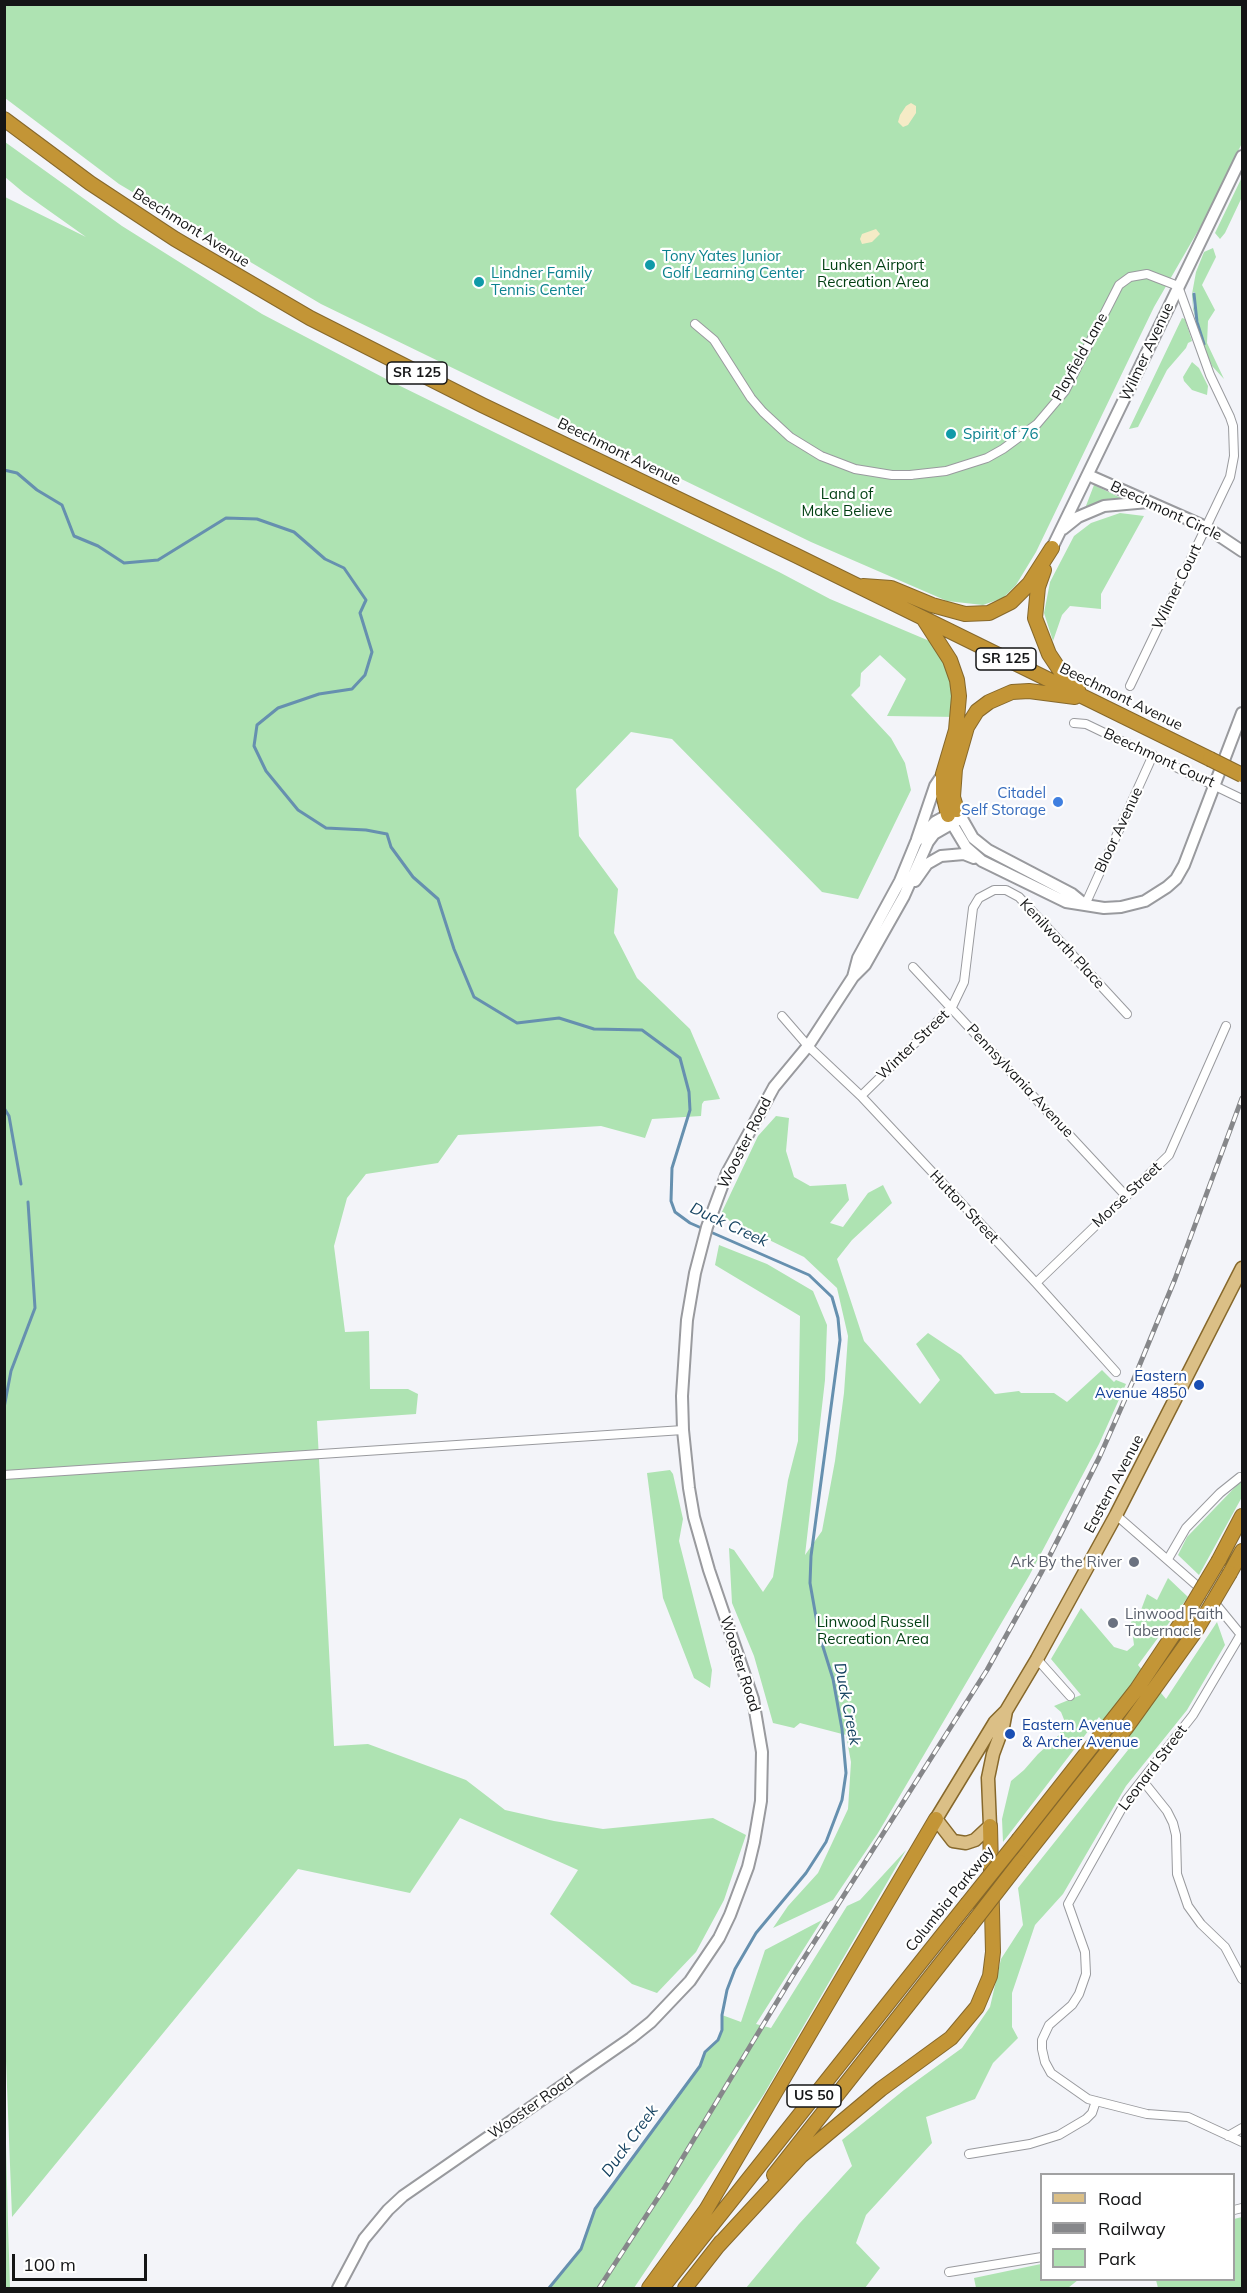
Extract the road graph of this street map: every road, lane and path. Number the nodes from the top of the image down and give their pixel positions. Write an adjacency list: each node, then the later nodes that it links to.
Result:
1 (4, 119): 11 (highway, Beechmont Avenue / SR 125)
2 (1242, 156): 3 (street, Wilmer Avenue)
3 (1178, 286): 4 (street, Playfield Lane); 5 (street, Wilmer Avenue); 7 (street, Wilmer Court)
4 (695, 324)
5 (1088, 475): 6 (street, Beechmont Circle); 8 (street, Wilmer Avenue)
6 (1148, 502): 7 (street, Beechmont Circle); 8 (street)
7 (1206, 527): 10 (street, Beechmont Circle); 13 (street, Wilmer Court)
8 (1060, 531): 9 (street, Wilmer Avenue)
9 (1052, 548): 11 (highway); 14 (highway)
10 (1242, 551)
11 (854, 585): 12 (highway, Beechmont Avenue / SR 125)
12 (923, 618): 14 (highway, Beechmont Avenue / SR 125); 18 (highway)
13 (1130, 686)
14 (1089, 699): 19 (highway, Beechmont Avenue / SR 125, bridge); 22 (highway)
15 (1242, 713): 20 (street)
16 (1074, 723): 17 (street, Beechmont Court)
17 (1154, 755): 20 (street, Beechmont Court); 26 (street, Bloor Avenue)
18 (943, 774): 22 (highway); 23 (street)
19 (1242, 775)
20 (1216, 785): 21 (street, Beechmont Court); 26 (street)
21 (1242, 799)
22 (954, 817): 23 (street, Wooster Road); 24 (street); 25 (street, Wooster Road); 26 (street)
23 (916, 842): 29 (street, Wooster Road)
24 (982, 861): 25 (street); 26 (street)
25 (904, 897): 29 (street, Wooster Road)
26 (1085, 905)
27 (972, 920): 30 (street, Winter Street); 31 (street, Kenilworth Place)
28 (913, 967): 30 (street, Pennsylvania Avenue)
29 (853, 977): 34 (street, Wooster Road)
30 (952, 1007): 35 (street, Winter Street); 36 (street, Pennsylvania Avenue)
31 (1127, 1014)
32 (782, 1016): 34 (street)
33 (1227, 1026): 36 (street, Morse Street)
34 (808, 1046): 35 (street, Hutton Street); 40 (street, Wooster Road)
35 (861, 1096): 38 (street, Hutton Street)
36 (1126, 1196): 38 (street, Morse Street)
37 (1242, 1268): 43 (main road, Eastern Avenue)
38 (1035, 1282): 39 (street, Hutton Street)
39 (1116, 1372)
40 (683, 1430): 41 (street); 63 (street, Wooster Road)
41 (4, 1475)
42 (1240, 1477): 46 (street)
43 (1116, 1515): 46 (street); 48 (main road, Eastern Avenue)
44 (1242, 1516): 65 (highway, Columbia Parkway / US 50, bridge)
45 (1242, 1551): 60 (highway, Columbia Parkway / US 50, bridge)
46 (1168, 1559): 47 (street)
47 (1242, 1635): 51 (street, Leonard Street)
48 (1037, 1659): 49 (street); 50 (main road, Eastern Avenue)
49 (1070, 1696)
50 (1006, 1711): 52 (main road); 53 (main road)
51 (1143, 1781): 54 (street); 55 (street, Leonard Street)
52 (936, 1819): 53 (main road); 64 (highway)
53 (990, 1826): 60 (highway)
54 (1242, 1979)
55 (1096, 2101): 57 (street); 59 (street)
56 (1242, 2128): 57 (street)
57 (1228, 2136): 58 (street)
58 (1242, 2142)
59 (969, 2154)
60 (717, 2247): 66 (highway, Columbia Parkway / US 50)
61 (1040, 2258): 62 (street)
62 (949, 2272)
63 (338, 2289)
64 (649, 2289)
65 (662, 2289)
66 (684, 2289)

